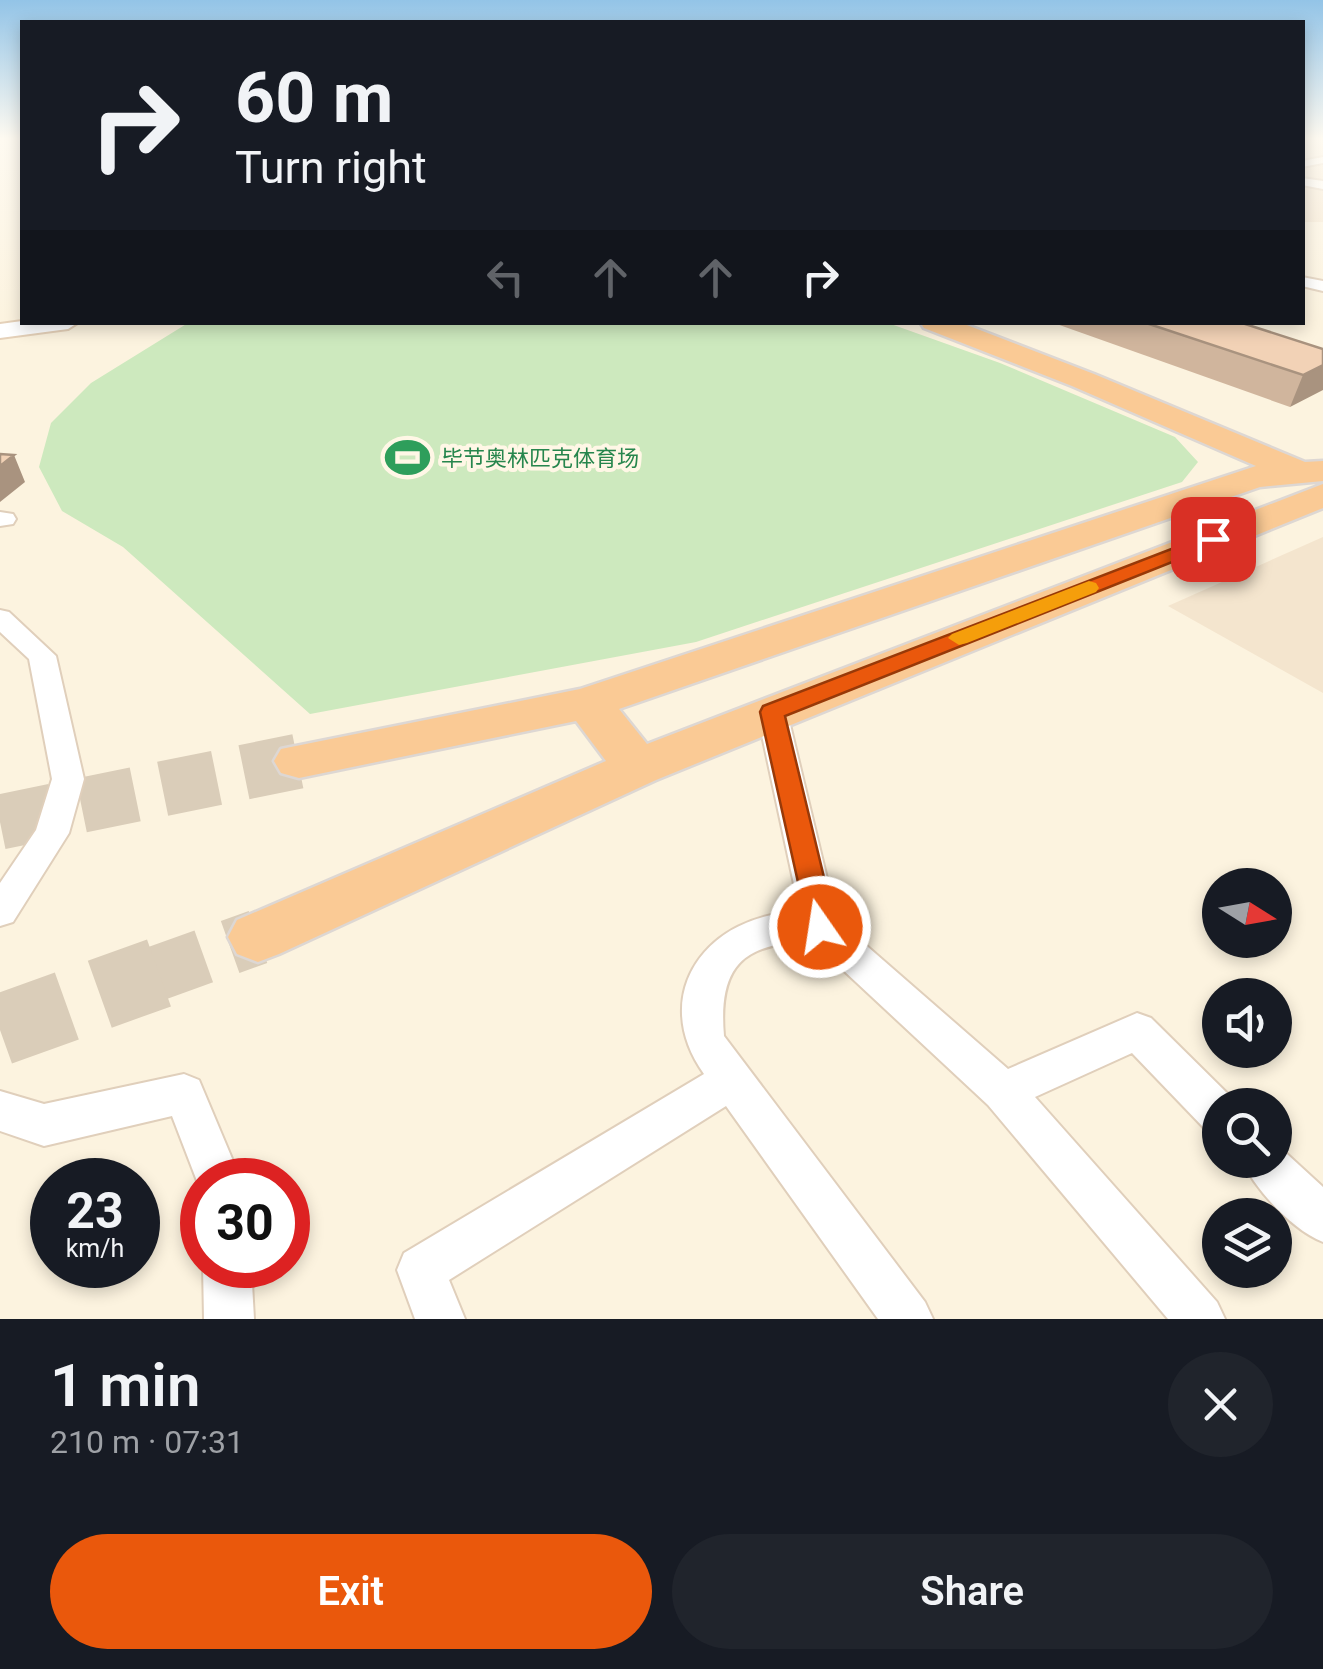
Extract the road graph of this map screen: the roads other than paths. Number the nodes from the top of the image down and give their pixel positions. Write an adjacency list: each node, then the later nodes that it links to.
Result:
1 (42, 325): 4 (main road)
2 (941, 325): 5 (highway)
3 (988, 325): 5 (highway)
4 (0, 330)
5 (1318, 475): 7 (highway); 8 (highway)
6 (0, 618): 11 (street)
7 (588, 703): 9 (highway); 10 (highway)
8 (772, 712): 10 (highway); 12 (street)
9 (299, 761)
10 (638, 767): 13 (highway)
11 (0, 912)
12 (820, 927): 14 (street); 15 (street)
13 (258, 937)
14 (732, 1080): 23 (street); 24 (street)
15 (1003, 1091): 16 (street); 25 (street)
16 (1202, 1097)
17 (0, 1111): 18 (street)
18 (210, 1158)
19 (1282, 1178): 20 (street)
20 (1323, 1219)
21 (228, 1288): 22 (street)
22 (230, 1319)
23 (440, 1319)
24 (908, 1319)
25 (1200, 1319)

